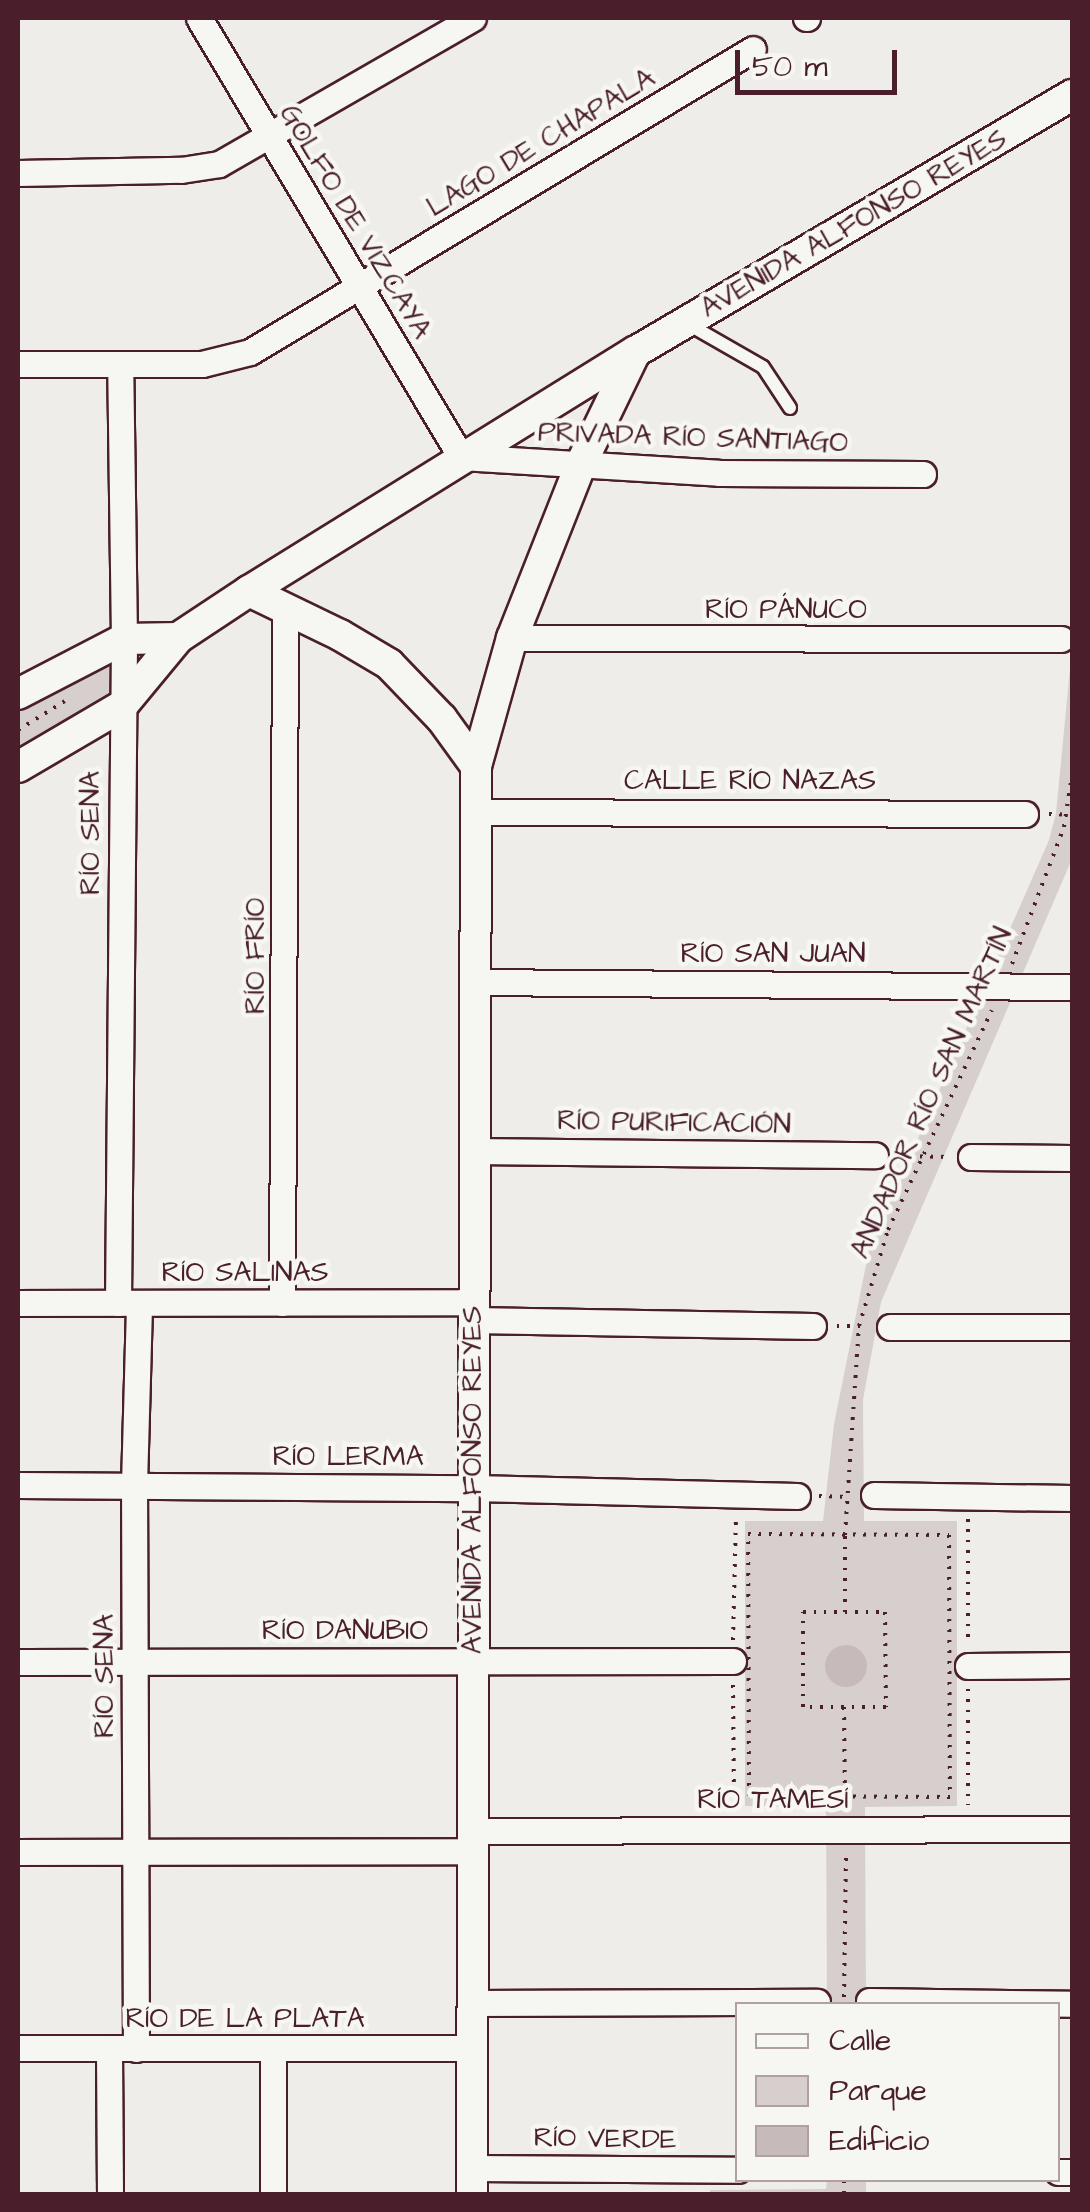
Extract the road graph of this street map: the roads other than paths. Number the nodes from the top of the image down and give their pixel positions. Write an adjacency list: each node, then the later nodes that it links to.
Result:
1 (199, 18): 5 (street, GOLFO DE VIZCAYA)
2 (473, 18): 5 (street)
3 (753, 50): 7 (street, LAGO DE CHAPALA)
4 (1072, 95): 8 (street, AVENIDA ALFONSO REYES)
5 (269, 139): 6 (street); 7 (street, GOLFO DE VIZCAYA)
6 (18, 173)
7 (360, 288): 11 (street, LAGO DE CHAPALA); 13 (street, GOLFO DE VIZCAYA)
8 (686, 322): 9 (street, AVENIDA ALFONSO REYES); 12 (lane)
9 (636, 352): 13 (street, AVENIDA ALFONSO REYES); 14 (street, AVENIDA ALFONSO REYES)
10 (18, 364): 11 (street, LAGO DE CHAPALA)
11 (120, 364): 20 (street, RÍO SENA)
12 (790, 408)
13 (461, 458): 14 (street, PRIVADA RÍO SANTIAGO); 16 (street, AVENIDA ALFONSO REYES)
14 (580, 466): 15 (street, PRIVADA RÍO SANTIAGO); 19 (street, AVENIDA ALFONSO REYES)
15 (922, 474)
16 (249, 591): 17 (street); 18 (street, AVENIDA ALFONSO REYES)
17 (285, 609): 24 (street); 35 (street, RÍO FRÍO)
18 (178, 638): 20 (street); 23 (street, AVENIDA ALFONSO REYES)
19 (512, 638): 21 (street, RÍO PÁNUCO); 24 (street, AVENIDA ALFONSO REYES)
20 (124, 639): 22 (street); 23 (street, RÍO SENA)
21 (1061, 639)
22 (18, 694)
23 (122, 706): 25 (street); 34 (street, RÍO SENA)
24 (476, 766): 26 (street, AVENIDA ALFONSO REYES)
25 (18, 767)
26 (476, 812): 27 (street, CALLE RÍO NAZAS); 28 (street, AVENIDA ALFONSO REYES)
27 (1025, 814)
28 (472, 982): 29 (street, RÍO SAN JUAN); 30 (street, AVENIDA ALFONSO REYES)
29 (1072, 987)
30 (472, 1151): 31 (street, RÍO PURIFICACIÓN); 37 (street, AVENIDA ALFONSO REYES)
31 (874, 1155)
32 (971, 1157): 33 (street)
33 (1072, 1158)
34 (128, 1303): 35 (street, RÍO SALINAS); 36 (street, RÍO SALINAS); 41 (street, RÍO SENA)
35 (282, 1303): 37 (street, RÍO SALINAS)
36 (18, 1304)
37 (473, 1311): 38 (street, RÍO SALINAS); 43 (street, AVENIDA ALFONSO REYES)
38 (813, 1326)
39 (890, 1327): 40 (street)
40 (1072, 1327)
41 (134, 1485): 42 (street, RÍO LERMA); 43 (street, RÍO LERMA); 47 (street, RÍO SENA)
42 (18, 1486)
43 (472, 1488): 44 (street, RÍO LERMA); 49 (street, AVENIDA ALFONSO REYES)
44 (797, 1496)
45 (861, 1496): 46 (street)
46 (1072, 1498)
47 (134, 1661): 48 (street, RÍO DANUBIO); 49 (street, RÍO DANUBIO); 55 (street, RÍO SENA)
48 (18, 1662)
49 (473, 1662): 50 (street, RÍO DANUBIO); 54 (street, AVENIDA ALFONSO REYES)
50 (733, 1662)
51 (1072, 1665): 52 (street)
52 (968, 1666)
53 (1072, 1829): 54 (street, RÍO TAMESÍ)
54 (473, 1841): 55 (street, RÍO TAMESÍ); 58 (street, AVENIDA ALFONSO REYES)
55 (137, 1851): 56 (street, RÍO TAMESÍ); 61 (street, RÍO SENA)
56 (18, 1852)
57 (735, 2002): 58 (street)
58 (472, 2003): 60 (street, AVENIDA ALFONSO REYES)
59 (18, 2048): 63 (street, RÍO DE LA PLATA)
60 (472, 2048): 62 (street, RÍO DE LA PLATA); 65 (street, AVENIDA ALFONSO REYES)
61 (136, 2049): 62 (street, RÍO DE LA PLATA); 63 (street, RÍO DE LA PLATA)
62 (272, 2049): 67 (street)
63 (109, 2050): 66 (street)
64 (735, 2170): 65 (street, RÍO VERDE)
65 (472, 2181)
66 (110, 2194)
67 (273, 2194)

